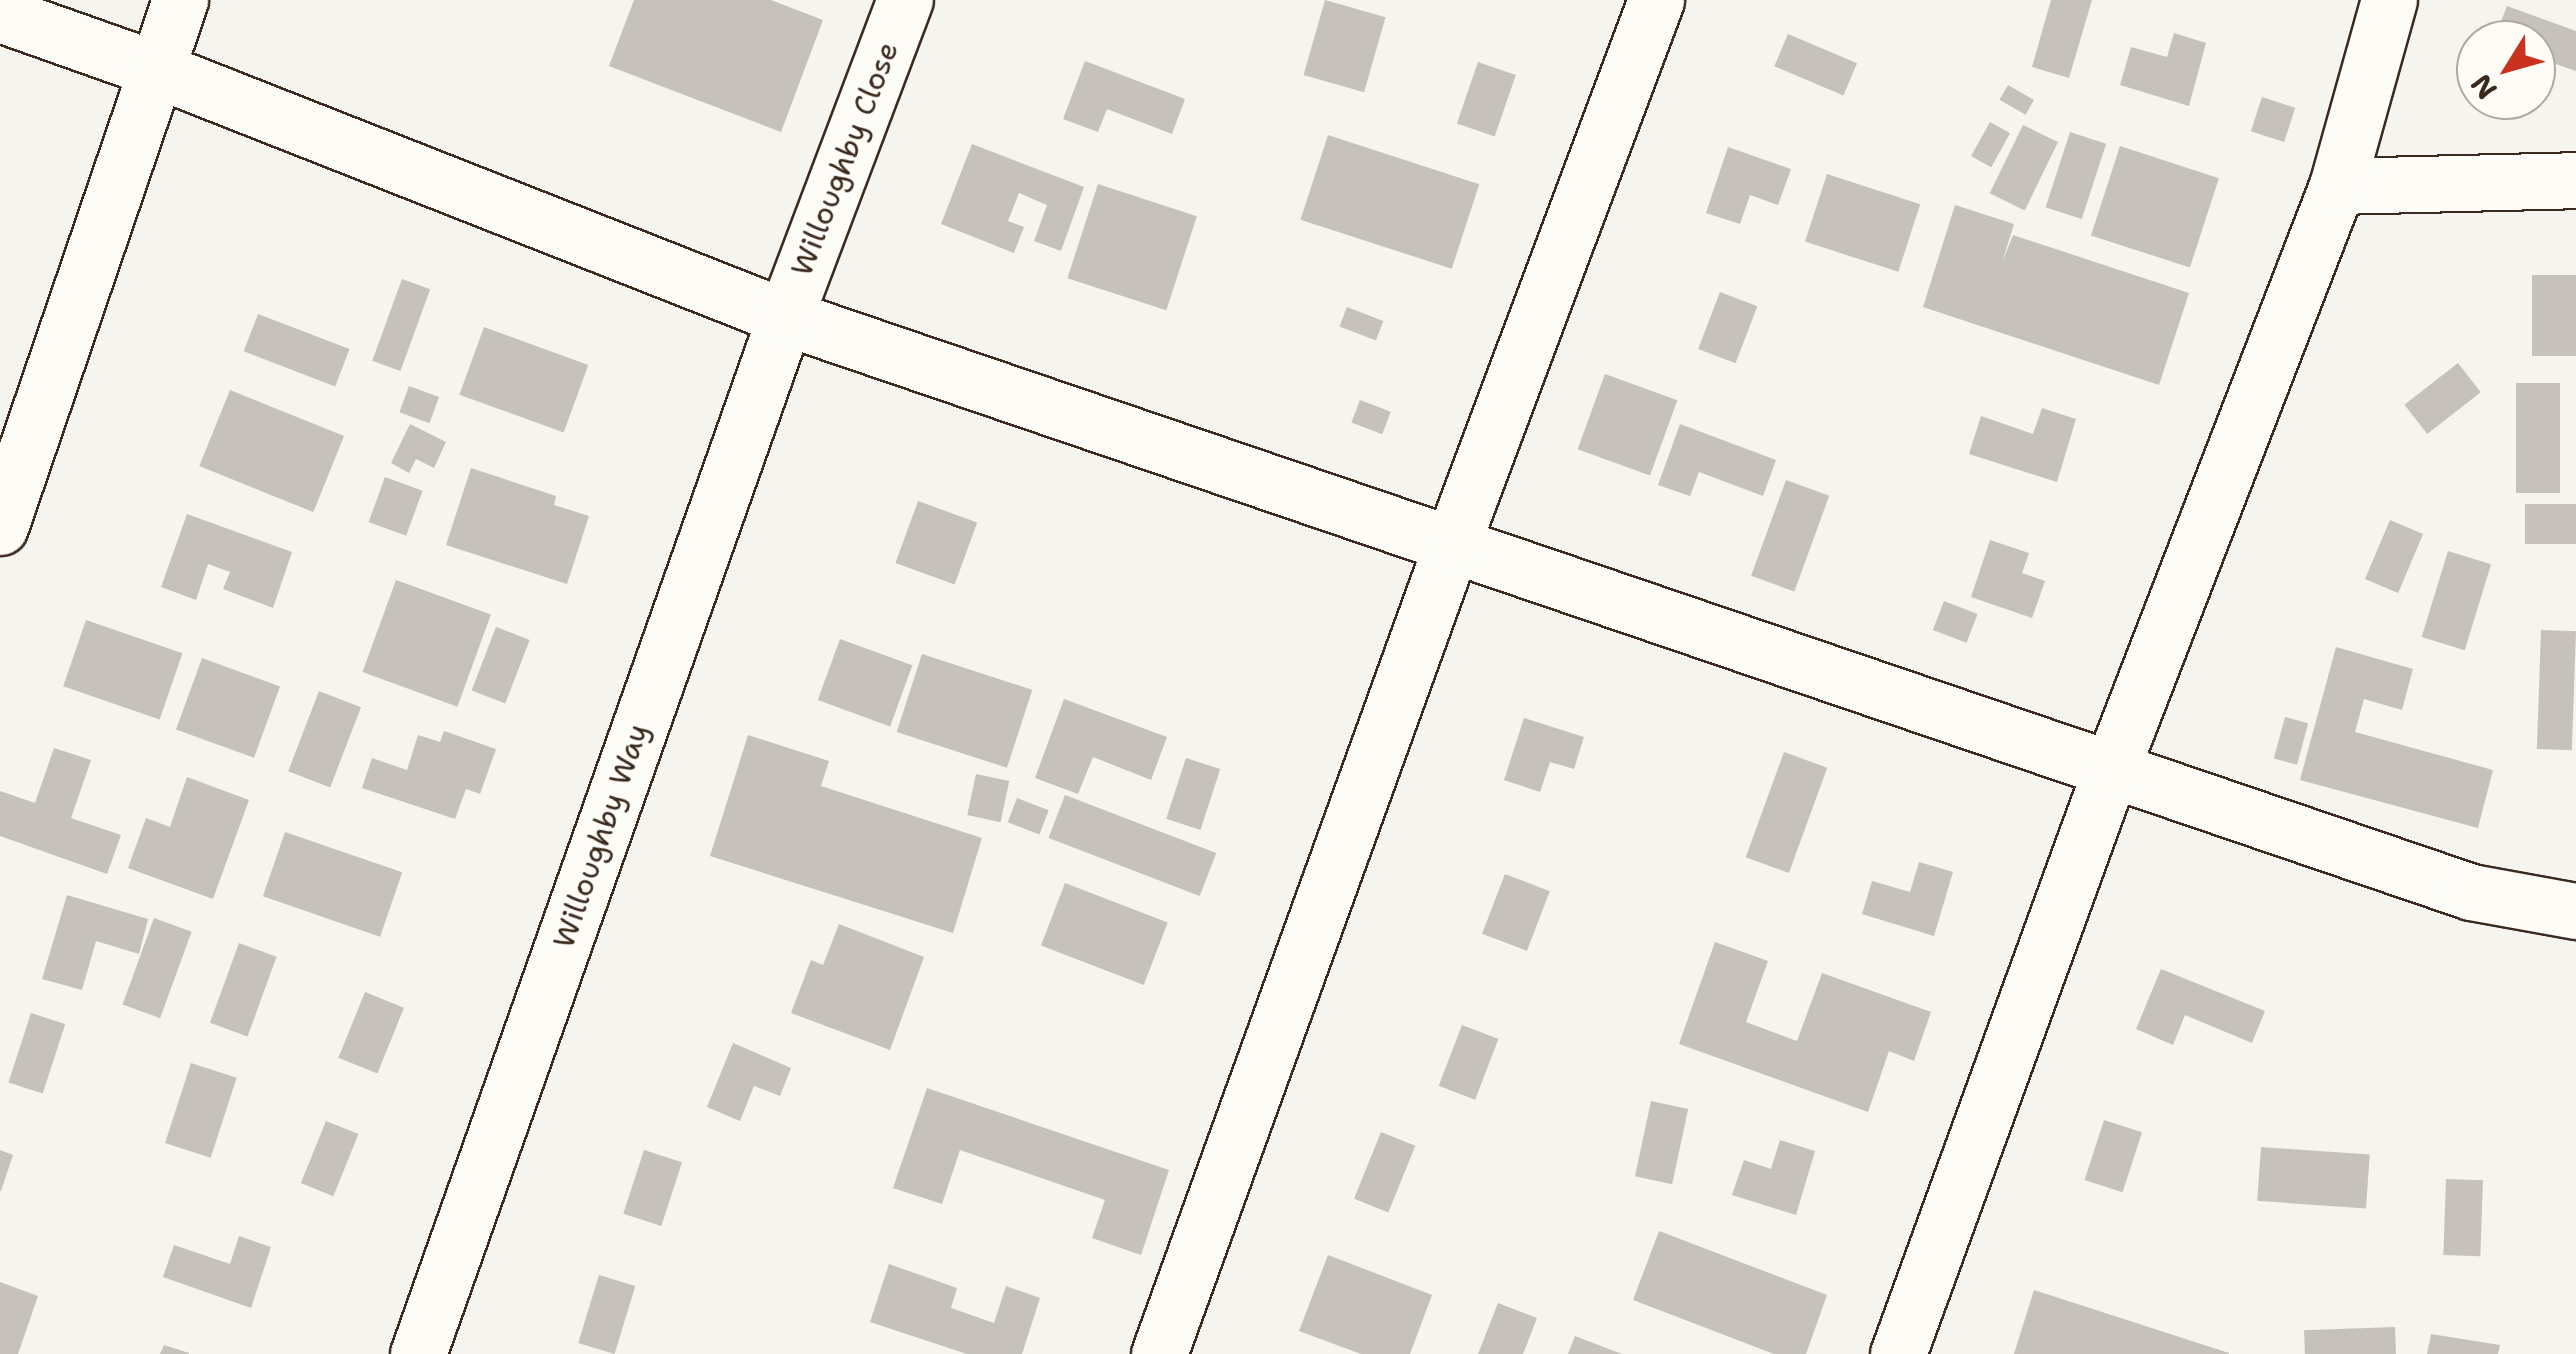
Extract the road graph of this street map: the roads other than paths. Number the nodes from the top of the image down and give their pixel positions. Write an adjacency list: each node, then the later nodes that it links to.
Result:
1 (180, 0): 6 (street)
2 (905, 0): 9 (street, Willoughby Close)
3 (1656, 0): 11 (street)
4 (2389, 0): 8 (street)
5 (0, 14): 6 (street)
6 (155, 69): 9 (street); 10 (street)
7 (2576, 180): 8 (street)
8 (2336, 186): 12 (street)
9 (785, 317): 11 (street); 14 (street, Willoughby Way)
10 (0, 527)
11 (1452, 544): 12 (street); 15 (street)
12 (2110, 772): 13 (street); 16 (street)
13 (2576, 912)
14 (418, 1354)
15 (1158, 1354)
16 (1898, 1354)

